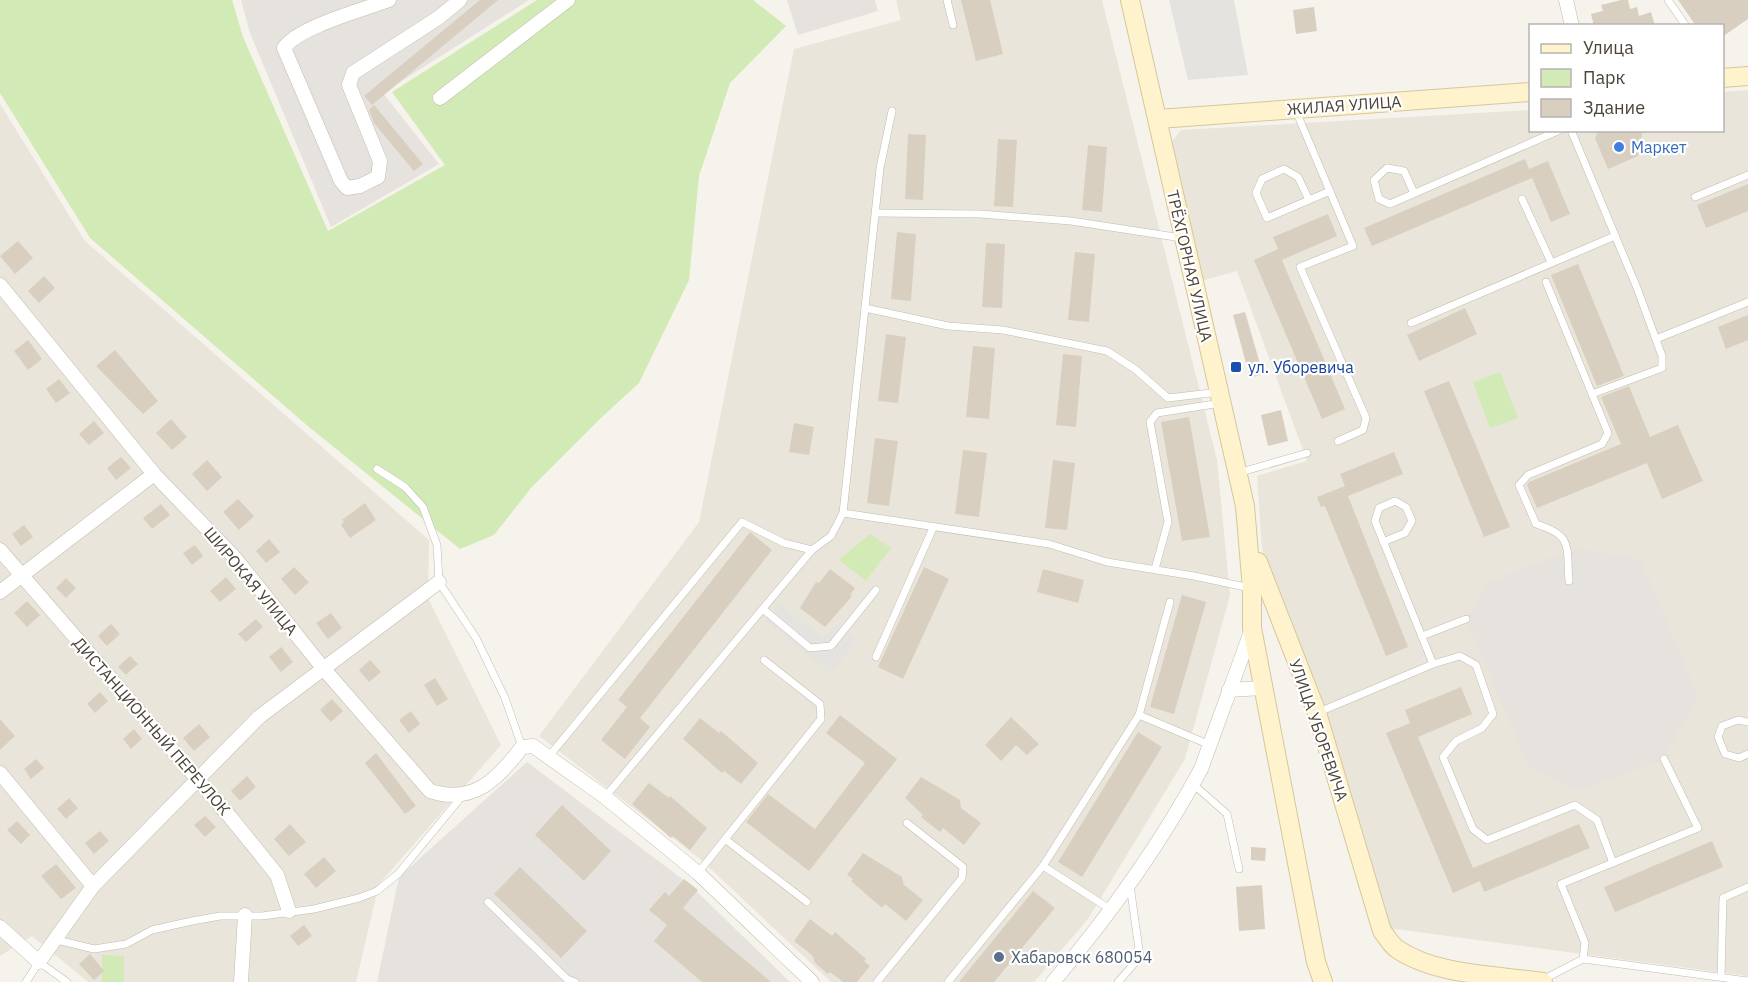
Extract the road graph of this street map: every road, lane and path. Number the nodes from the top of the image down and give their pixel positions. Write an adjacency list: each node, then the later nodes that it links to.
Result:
1 (389, 0): 2 (street)
2 (460, 0)
3 (568, 0): 14 (street)
4 (947, 0): 10 (lane)
5 (1130, 0): 17 (main road, ТРЁХГОРНАЯ УЛИЦА)
6 (1566, 0): 8 (street)
7 (1668, 0): 9 (lane)
8 (1572, 24)
9 (1685, 24)
10 (953, 25)
11 (1748, 76): 12 (main road)
12 (1724, 78)
13 (1529, 92): 15 (main road, ЖИЛАЯ УЛИЦА)
14 (440, 98)
15 (1295, 109): 17 (main road, ЖИЛАЯ УЛИЦА); 21 (lane)
16 (892, 111): 26 (lane)
17 (1158, 119): 28 (main road, ТРЁХГОРНАЯ УЛИЦА)
18 (1555, 132): 22 (lane)
19 (1572, 132): 27 (lane)
20 (1748, 175): 23 (lane)
21 (1330, 192): 25 (lane); 38 (lane)
22 (1414, 193): 22 (lane)
23 (1695, 197)
24 (1522, 199): 29 (lane)
25 (1309, 200): 25 (lane)
26 (876, 213): 28 (lane); 33 (lane)
27 (1616, 236): 29 (lane); 35 (lane)
28 (1184, 238): 37 (main road, ТРЁХГОРНАЯ УЛИЦА)
29 (1551, 262): 34 (lane)
30 (1546, 282): 36 (lane)
31 (0, 285): 42 (street, ШИРОКАЯ УЛИЦА)
32 (1748, 302): 35 (lane)
33 (866, 308): 37 (lane); 43 (lane)
34 (1411, 323)
35 (1656, 339): 36 (lane)
36 (1592, 394): 51 (lane)
37 (1220, 398): 41 (main road, ТРЁХГОРНАЯ УЛИЦА); 49 (lane)
38 (1338, 441)
39 (1307, 453): 41 (lane)
40 (377, 469): 52 (lane)
41 (1237, 473): 45 (main road, ТРЁХГОРНАЯ УЛИЦА)
42 (154, 474): 50 (street); 64 (street, ШИРОКАЯ УЛИЦА)
43 (843, 513): 44 (lane); 48 (lane)
44 (933, 528): 49 (lane); 61 (lane)
45 (1249, 532): 53 (main road); 67 (main road, УЛИЦА УБОРЕВИЧА)
46 (1383, 542): 46 (lane); 60 (lane)
47 (0, 550): 50 (street, ДИСТАНЦИОННЫЙ ПЕРЕУЛОК)
48 (812, 550): 57 (lane); 73 (lane)
49 (1155, 569): 53 (lane)
50 (20, 574): 55 (street); 76 (street, ДИСТАНЦИОННЫЙ ПЕРЕУЛОК)
51 (1569, 581)
52 (439, 582): 64 (street); 71 (lane)
53 (1252, 589): 59 (main road)
54 (876, 590): 57 (lane)
55 (0, 592)
56 (1170, 602): 68 (lane)
57 (763, 609): 79 (lane)
58 (1466, 619): 60 (lane)
59 (1252, 628): 65 (main road); 66 (street)
60 (1422, 636): 63 (lane)
61 (876, 657)
62 (764, 660): 81 (lane)
63 (1433, 664): 67 (lane); 82 (lane)
64 (323, 668): 76 (street); 78 (street, ШИРОКАЯ УЛИЦА)
65 (1262, 688): 66 (street); 111 (main road)
66 (1229, 690): 70 (street)
67 (1317, 713): 98 (main road, УЛИЦА УБОРЕВИЧА)
68 (1138, 715): 70 (lane); 83 (lane)
69 (1748, 722): 72 (lane)
70 (1210, 745): 77 (street)
71 (522, 747): 73 (street); 78 (street, ШИРОКАЯ УЛИЦА)
72 (1748, 754)
73 (550, 755): 79 (street)
74 (1664, 759): 82 (lane)
75 (0, 773): 87 (street)
76 (198, 778): 87 (street); 92 (street, ДИСТАНЦИОННЫЙ ПЕРЕУЛОК)
77 (1193, 784): 84 (lane); 86 (street)
78 (465, 794): 92 (lane)
79 (605, 797): 85 (street)
80 (907, 823): 107 (lane)
81 (725, 839): 85 (lane); 90 (lane)
82 (1613, 863): 96 (lane)
83 (1043, 866): 91 (lane); 108 (lane)
84 (1239, 869)
85 (698, 873): 106 (street)
86 (1130, 883): 91 (street); 110 (lane)
87 (93, 886): 95 (street)
88 (1748, 887): 99 (lane)
89 (488, 902): 105 (lane)
90 (807, 902)
91 (1110, 909): 109 (street)
92 (289, 911): 93 (lane)
93 (245, 915): 95 (lane); 104 (street)
94 (0, 927): 97 (street)
95 (57, 940): 97 (street)
96 (1583, 959): 99 (lane); 100 (lane)
97 (39, 962): 102 (lane); 103 (lane)
98 (1480, 976): 100 (main road); 112 (main road)
99 (1721, 978): 101 (lane)
100 (1539, 981): 113 (main road)
101 (1748, 981)
102 (26, 982)
103 (67, 982)
104 (241, 982)
105 (575, 982)
106 (812, 982)
107 (877, 982)
108 (948, 982)
109 (1053, 982)
110 (1118, 982)
111 (1323, 982)
112 (1462, 982)
113 (1543, 982)

